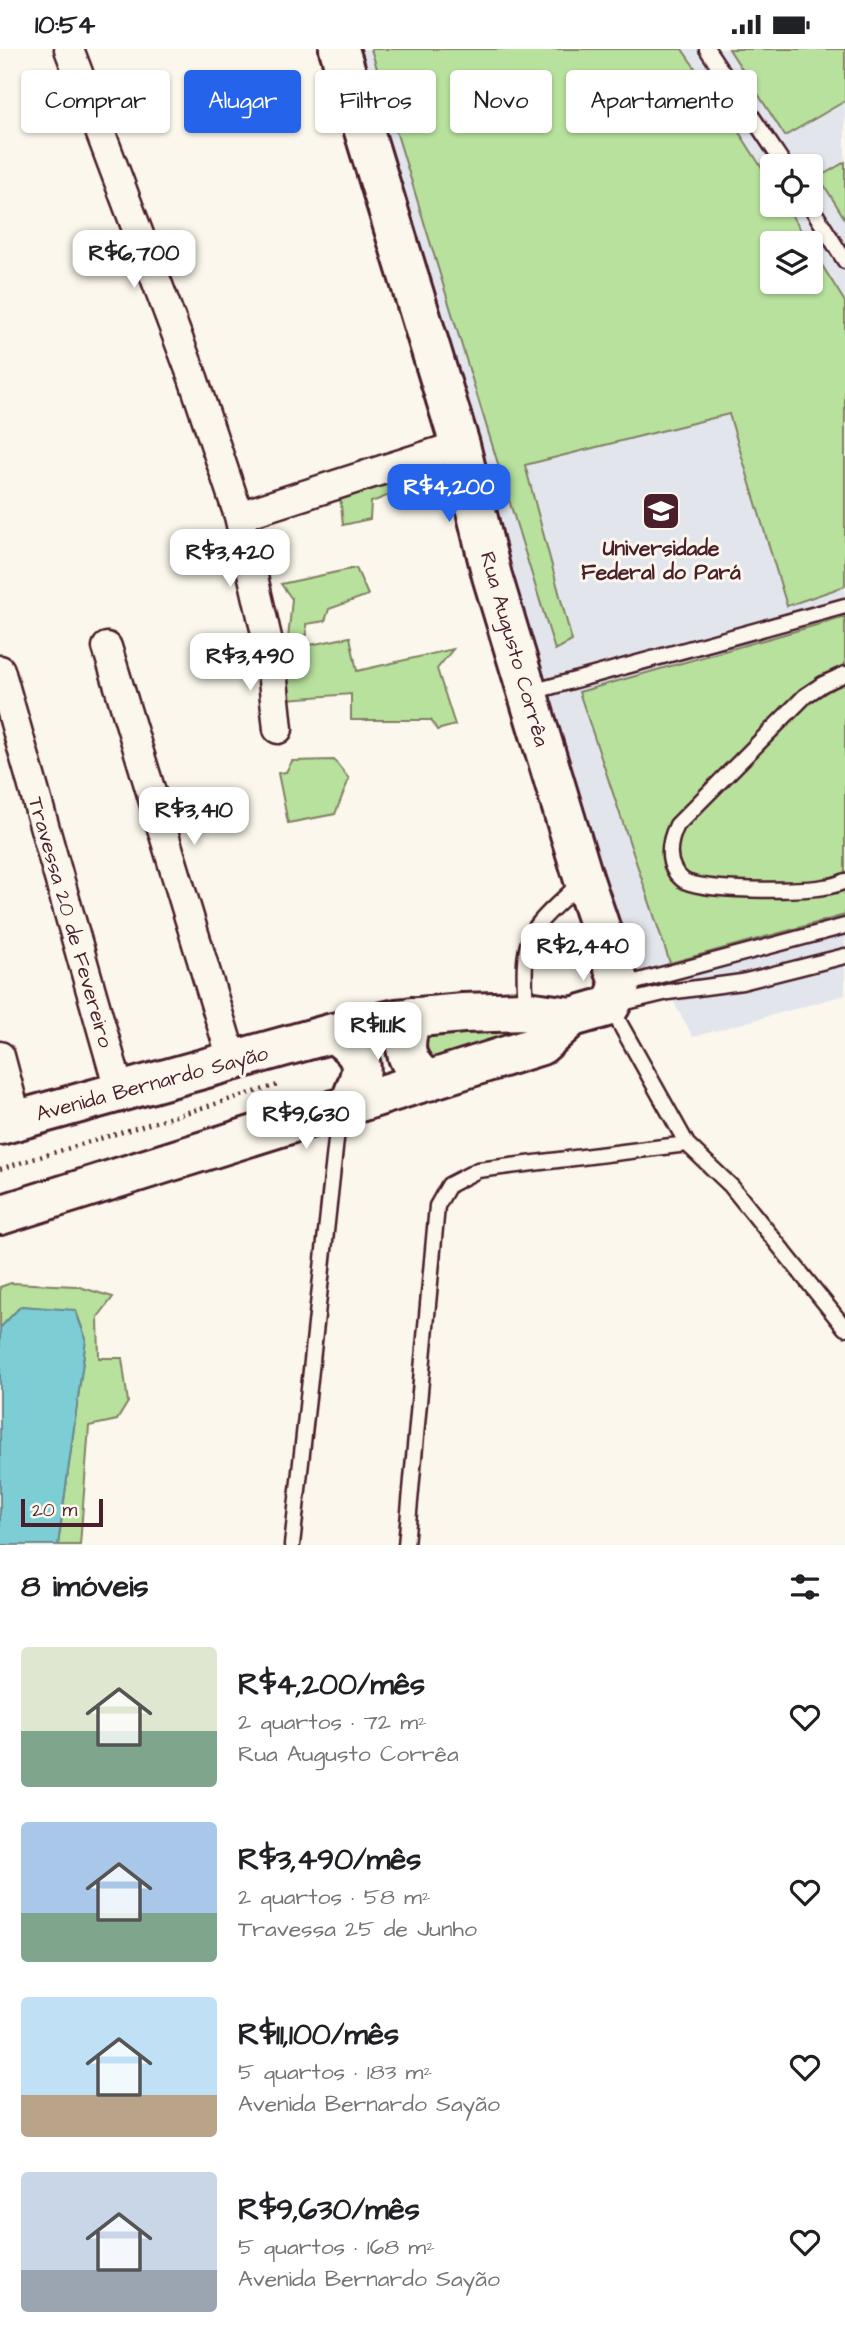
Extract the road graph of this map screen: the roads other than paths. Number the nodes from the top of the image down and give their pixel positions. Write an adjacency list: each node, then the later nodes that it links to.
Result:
1 (69, 49): 8 (street)
2 (339, 49): 7 (main road, Rua Augusto Corrêa)
3 (707, 49): 4 (lane)
4 (777, 154)
5 (818, 217): 6 (lane)
6 (845, 261)
7 (460, 445): 8 (street); 13 (main road, Rua Augusto Corrêa)
8 (239, 516): 14 (street)
9 (845, 606): 13 (lane)
10 (107, 647): 25 (street)
11 (0, 670): 27 (street, Travessa 20 de Fevereiro)
12 (845, 674): 16 (lane)
13 (527, 693): 15 (main road, Rua Augusto Corrêa)
14 (278, 729)
15 (584, 880): 19 (main road, Rua Augusto Corrêa); 20 (lane)
16 (844, 886)
17 (845, 926): 19 (lane)
18 (845, 956): 19 (lane)
19 (615, 996): 22 (main road); 30 (lane)
20 (526, 1011): 21 (main road, Avenida Bernardo Sayão); 22 (main road, Avenida Bernardo Sayão)
21 (412, 1017): 23 (main road, Avenida Bernardo Sayão); 26 (main road)
22 (572, 1017): 26 (main road)
23 (333, 1033): 25 (main road, Avenida Bernardo Sayão); 28 (main road)
24 (0, 1056): 29 (street)
25 (233, 1062): 27 (main road, Avenida Bernardo Sayão)
26 (428, 1081): 28 (main road)
27 (120, 1093): 29 (main road, Avenida Bernardo Sayão)
28 (344, 1108): 31 (main road); 33 (lane)
29 (8, 1122)
30 (687, 1144): 32 (lane); 34 (lane)
31 (0, 1215)
32 (845, 1328)
33 (292, 1545)
34 (406, 1545)

